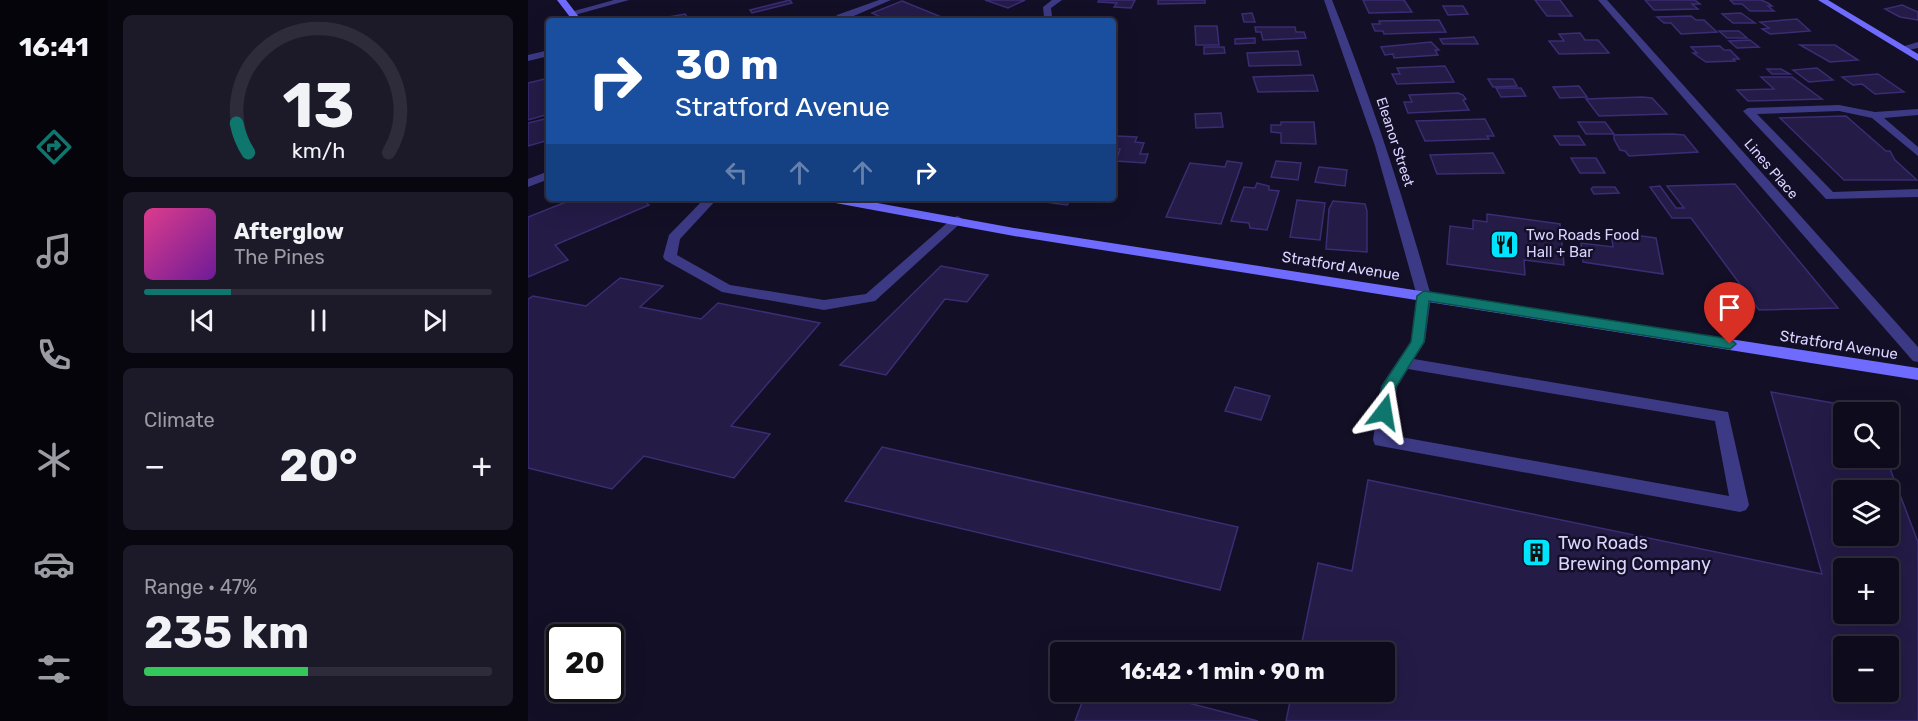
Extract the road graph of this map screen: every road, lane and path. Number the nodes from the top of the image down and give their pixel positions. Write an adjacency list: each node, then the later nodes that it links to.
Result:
1 (561, 0): 8 (main road)
2 (625, 0): 8 (street)
3 (887, 0): 10 (street)
4 (1058, 0): 11 (street)
5 (1328, 0): 26 (street, Eleanor Street)
6 (1602, 0): 27 (street, Lines Place)
7 (1822, 0): 13 (main road)
8 (571, 13): 9 (main road)
9 (575, 18)
10 (839, 18)
11 (1050, 18)
12 (1918, 45): 13 (street)
13 (1903, 48): 16 (main road)
14 (546, 54): 15 (street)
15 (528, 58)
16 (1918, 58)
17 (1918, 112): 18 (street)
18 (1875, 115): 19 (street); 22 (street)
19 (1918, 153)
20 (546, 176): 21 (street)
21 (528, 183)
22 (1918, 193)
23 (709, 201): 25 (street)
24 (847, 201): 25 (main road, Stratford Avenue)
25 (958, 220): 26 (main road, Stratford Avenue)
26 (1424, 296): 28 (street); 29 (main road, Stratford Avenue)
27 (1918, 357)
28 (1403, 363): 28 (street)
29 (1918, 374)

